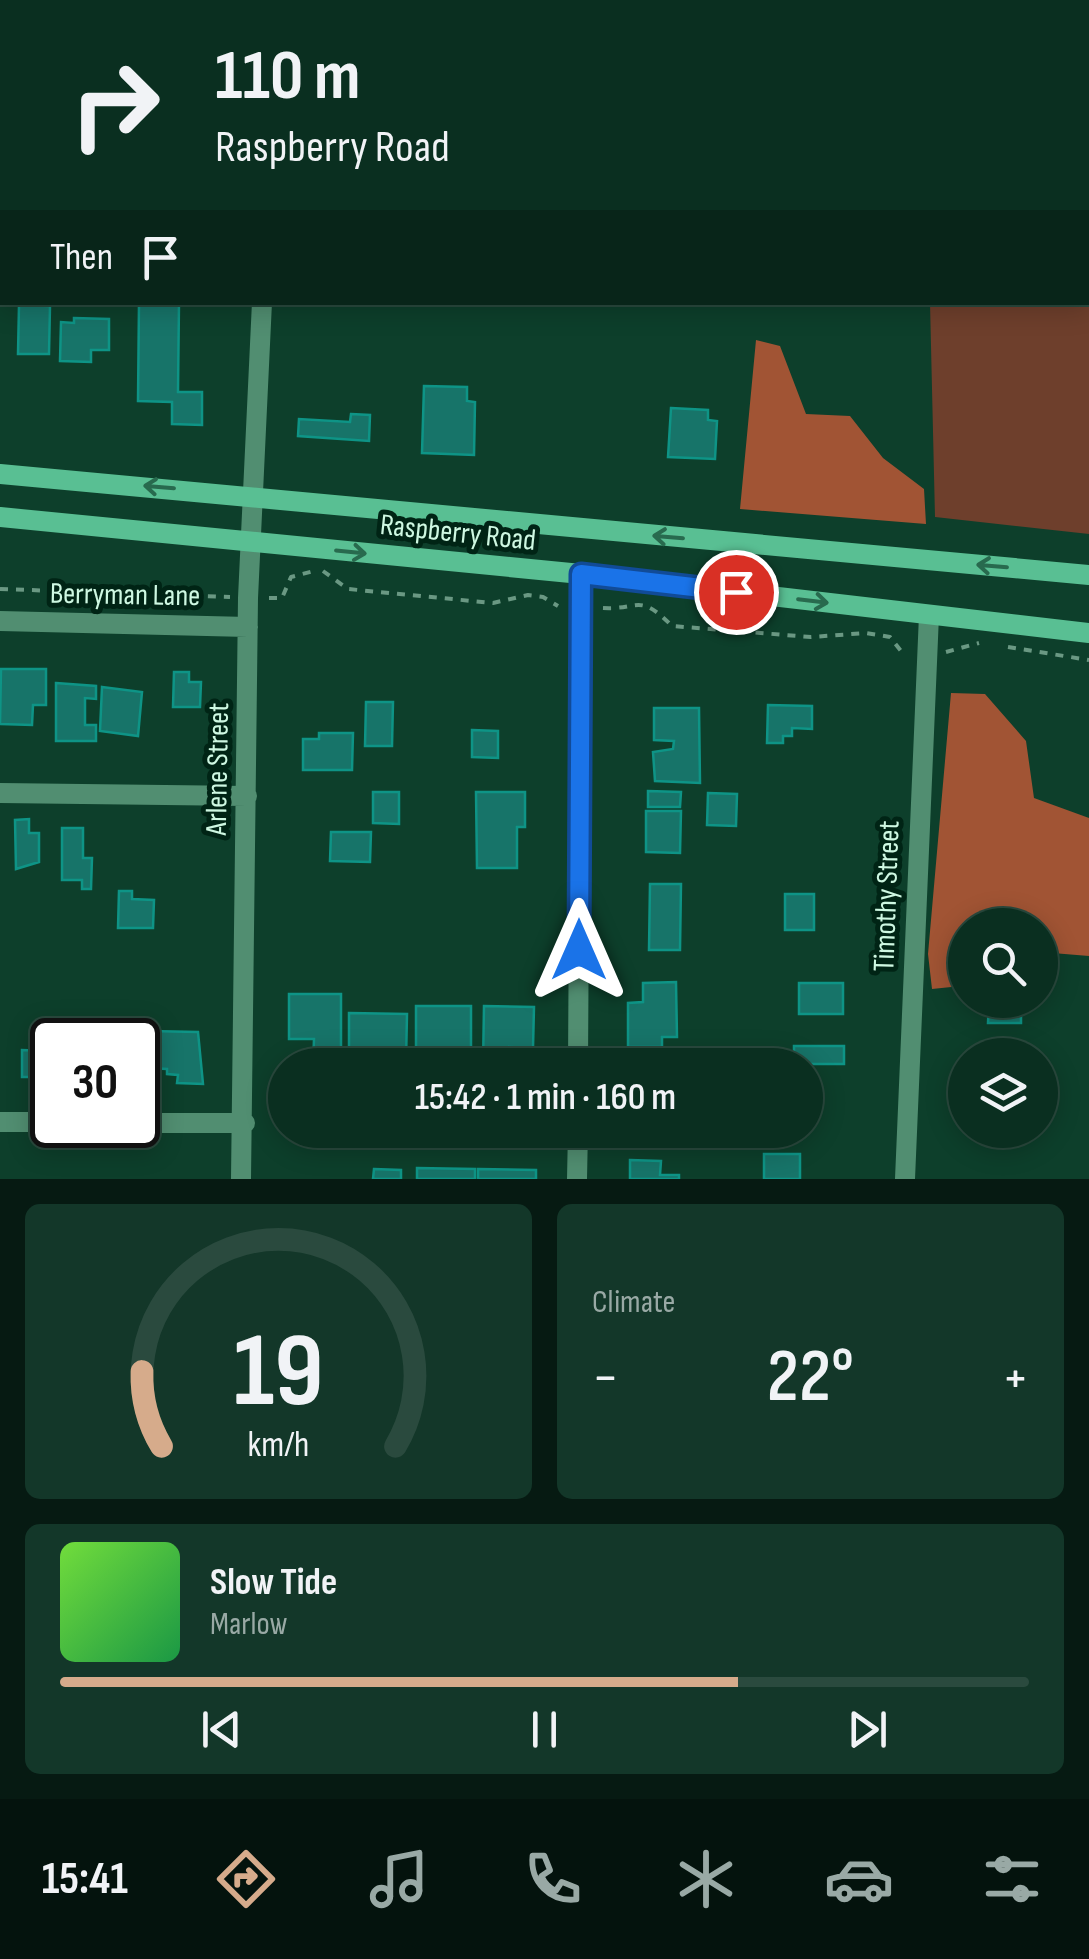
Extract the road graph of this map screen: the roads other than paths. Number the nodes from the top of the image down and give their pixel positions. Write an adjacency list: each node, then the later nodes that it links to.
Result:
1 (262, 305): 3 (street, Arlene Street)
2 (0, 474): 3 (main road, Raspberry Road, one-way to 2)
3 (256, 495): 5 (street, Arlene Street); 7 (main road, Raspberry Road, one-way to 3)
4 (0, 517): 5 (main road, Raspberry Road)
5 (254, 542): 6 (main road, Raspberry Road, one-way to 6); 10 (street, Arlene Street)
6 (581, 574): 8 (main road, Raspberry Road, one-way to 8); 14 (street)
7 (1089, 575)
8 (929, 615): 11 (main road, Raspberry Road); 22 (street, Timothy Street)
9 (0, 621): 10 (street, Berryman Lane)
10 (248, 626): 13 (street, Arlene Street)
11 (1089, 633)
12 (0, 793): 13 (street)
13 (246, 796): 18 (street, Arlene Street)
14 (578, 1048)
15 (0, 1122): 16 (street)
16 (30, 1122)
17 (160, 1122): 18 (street)
18 (245, 1123): 20 (street, Arlene Street)
19 (578, 1148): 21 (street)
20 (241, 1179)
21 (577, 1179)
22 (905, 1179)

